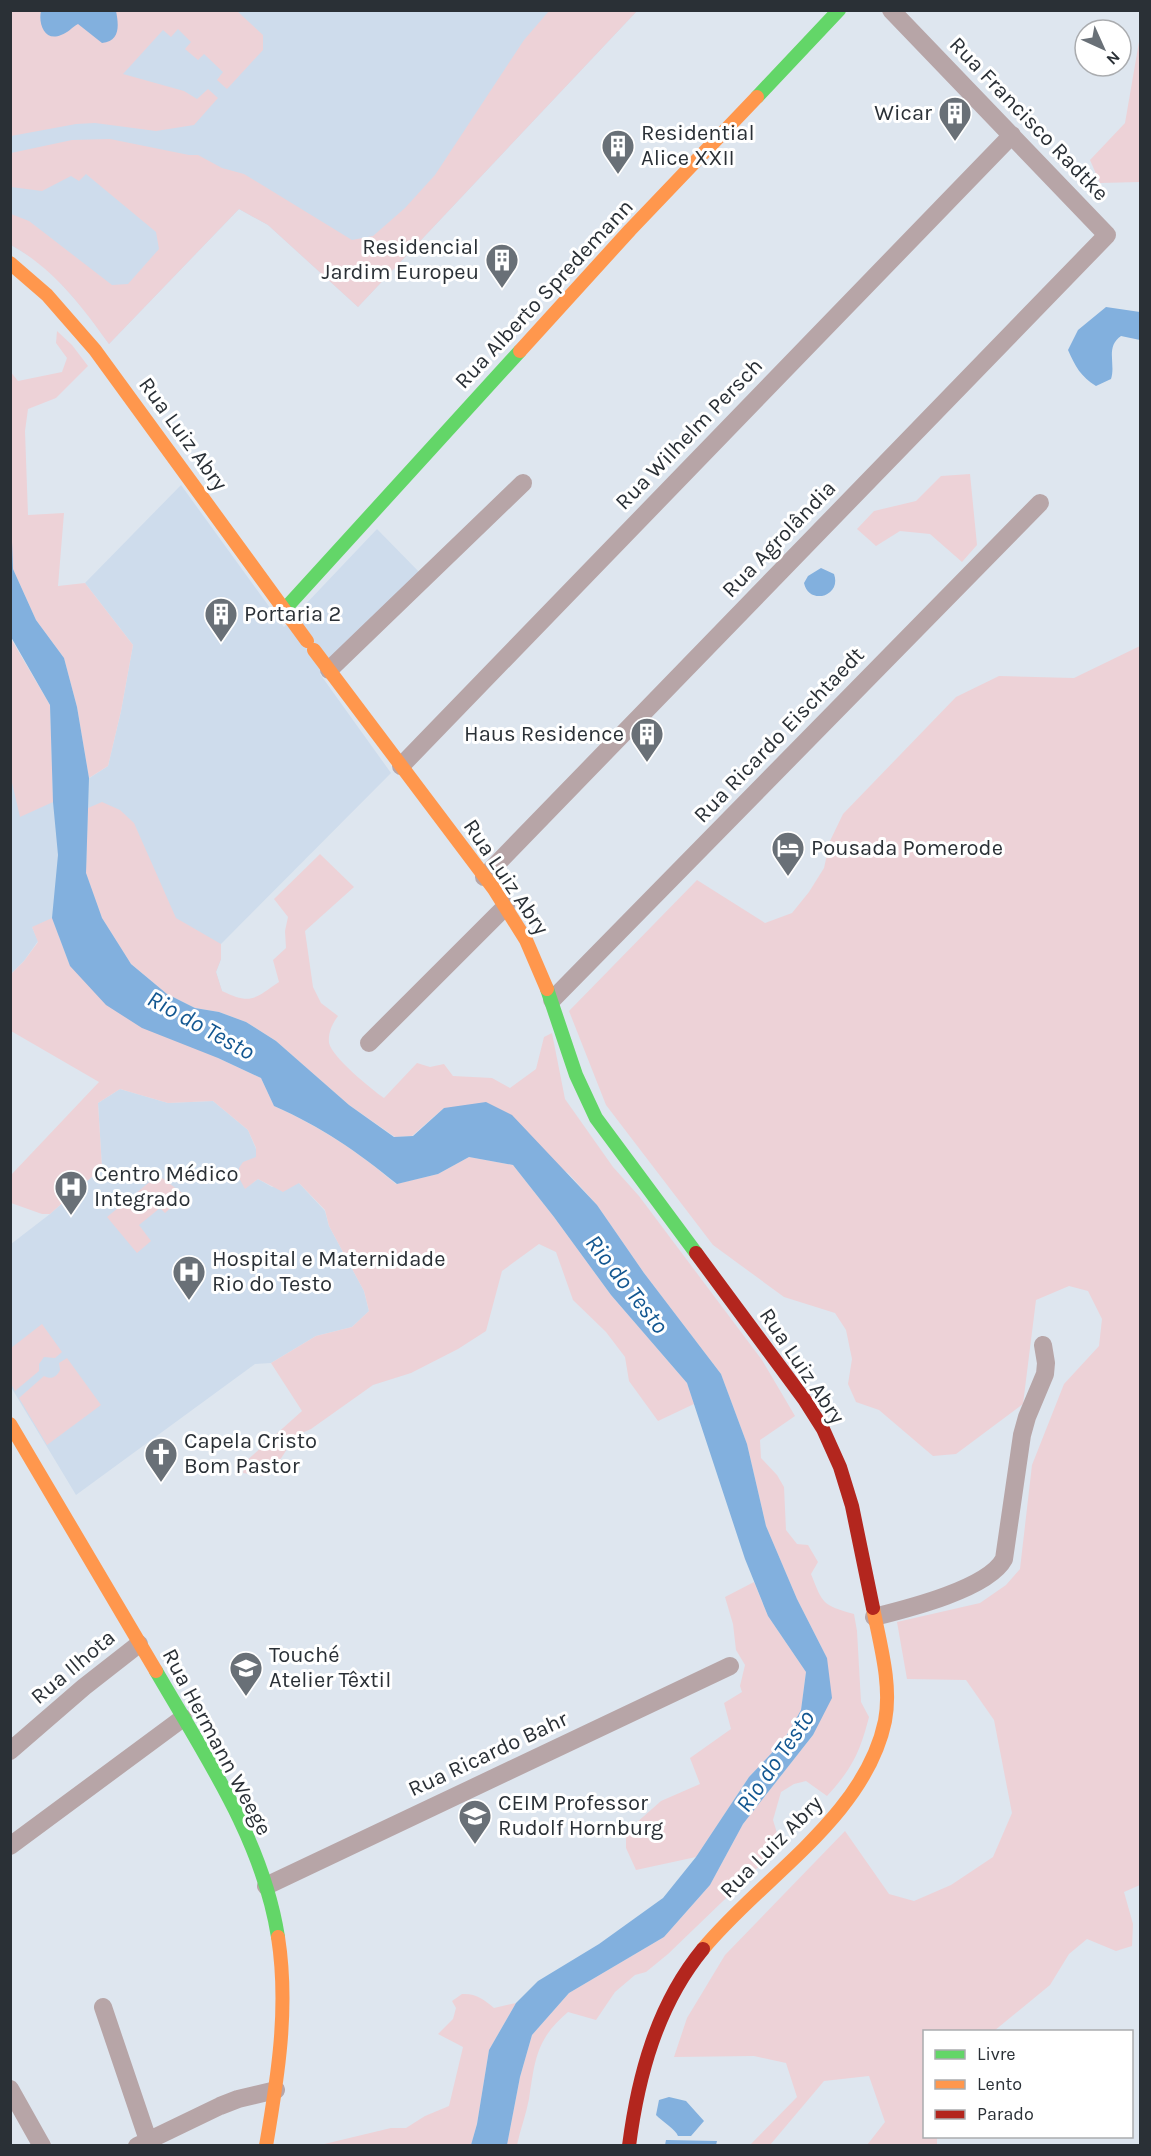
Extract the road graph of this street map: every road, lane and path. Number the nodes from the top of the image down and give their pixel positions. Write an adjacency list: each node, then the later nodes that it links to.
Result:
1 (839, 10): 8 (street, Rua Alberto Spredemann)
2 (891, 10): 3 (street, Rua Francisco Radtke)
3 (1012, 135): 4 (street, Rua Francisco Radtke); 10 (street, Rua Wilhelm Persch)
4 (1107, 235): 11 (street, Rua Agrolândia)
5 (10, 263): 8 (street, Rua Luiz Abry)
6 (523, 483): 9 (street)
7 (1040, 503): 13 (street, Rua Ricardo Eischtaedt)
8 (284, 610): 9 (street, Rua Luiz Abry)
9 (329, 670): 10 (street, Rua Luiz Abry)
10 (400, 766): 11 (street, Rua Luiz Abry)
11 (484, 876): 12 (street, Rua Luiz Abry)
12 (506, 906): 13 (street, Rua Luiz Abry); 14 (street)
13 (552, 1000): 17 (street, Rua Luiz Abry)
14 (369, 1043)
15 (1043, 1345): 17 (street)
16 (10, 1424): 18 (street, Rua Hermann Weege)
17 (874, 1617): 30 (street, Rua Luiz Abry)
18 (140, 1644): 20 (street, Rua Hermann Weege); 21 (street, Rua Ilhota)
19 (730, 1666): 23 (street, Rua Ricardo Bahr)
20 (183, 1718): 22 (street); 23 (street, Rua Hermann Weege)
21 (10, 1751)
22 (10, 1846)
23 (266, 1886): 26 (street, Rua Hermann Weege)
24 (103, 2007): 27 (street)
25 (10, 2089): 28 (street)
26 (276, 2090): 27 (street); 29 (street, Rua Hermann Weege)
27 (143, 2143)
28 (42, 2145)
29 (266, 2145)
30 (629, 2145)

